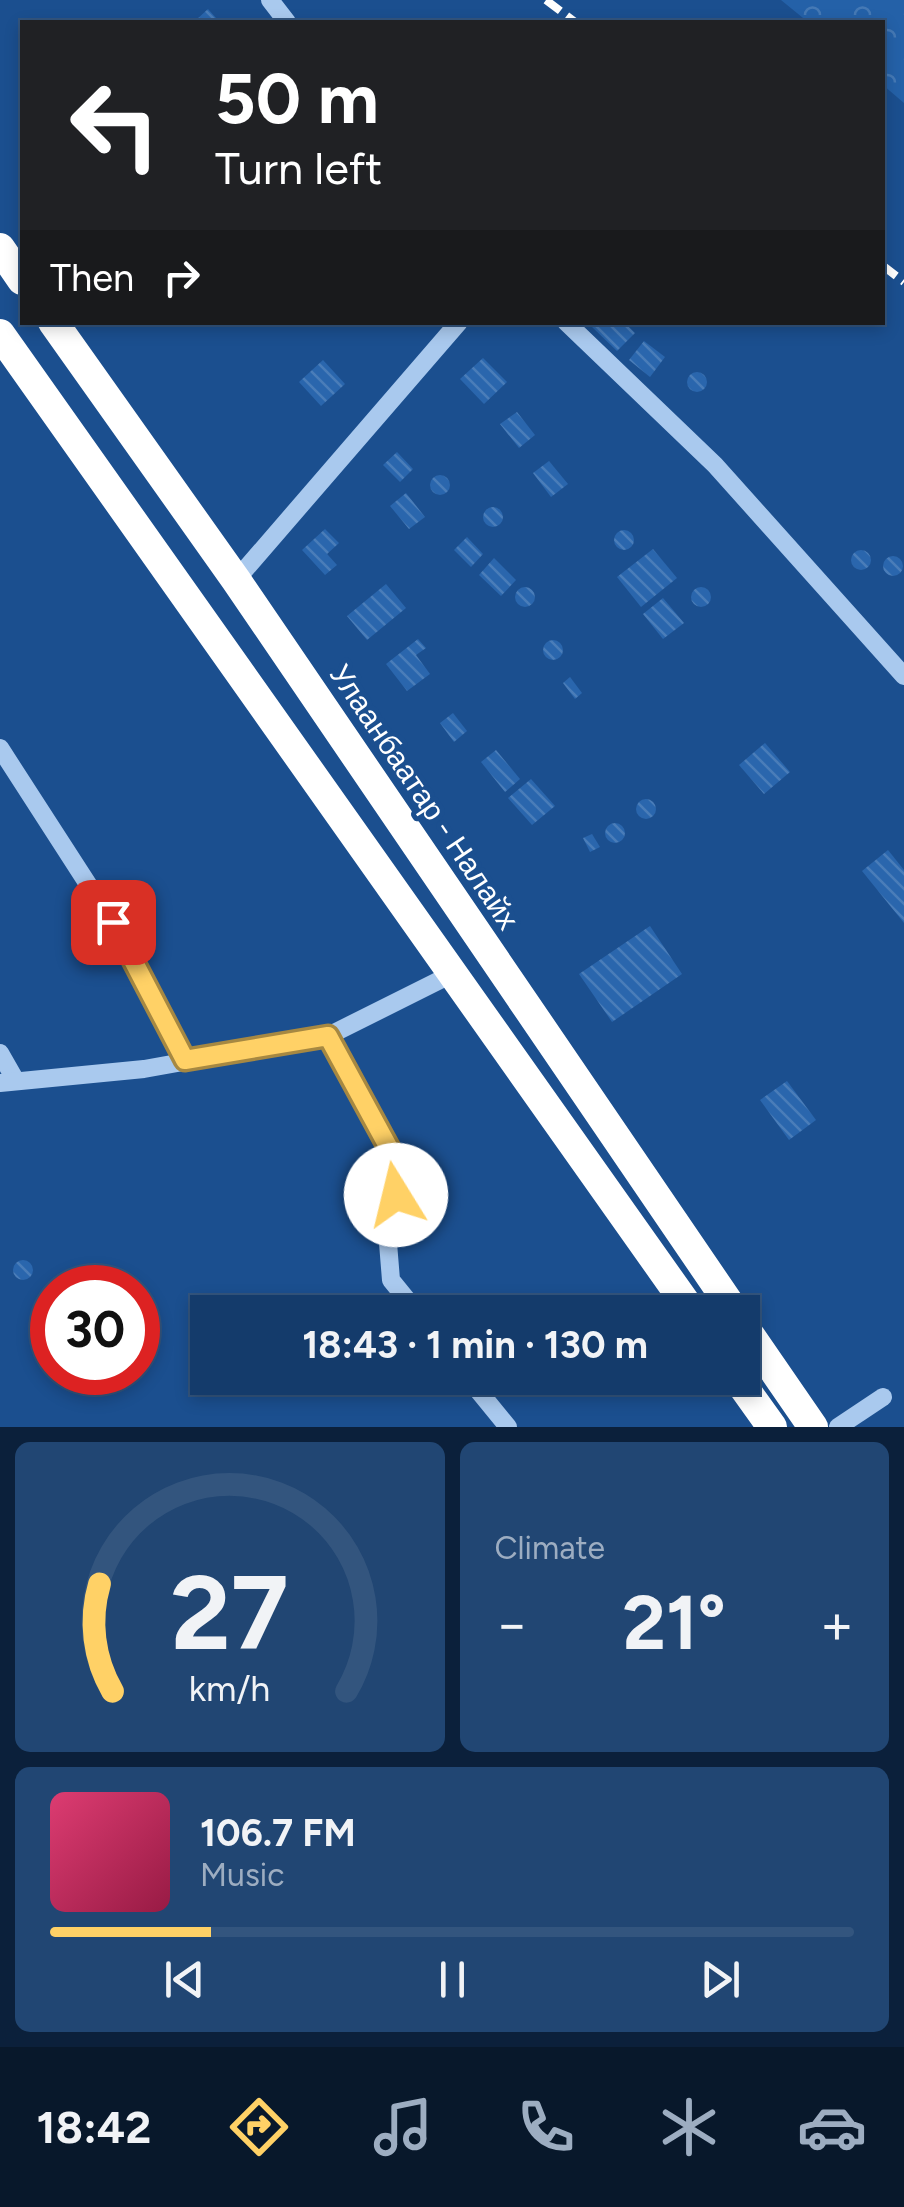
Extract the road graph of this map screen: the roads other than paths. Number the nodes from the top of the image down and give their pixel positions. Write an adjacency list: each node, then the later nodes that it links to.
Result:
1 (270, 0): 2 (street)
2 (286, 20)
3 (0, 248): 4 (highway)
4 (20, 277)
5 (55, 325): 9 (highway, Улаанбаатар - Налайх)
6 (455, 325): 9 (street)
7 (569, 325): 10 (street)
8 (0, 334): 12 (highway)
9 (236, 580): 19 (highway, Улаанбаатар - Налайх)
10 (904, 676)
11 (0, 748): 15 (street)
12 (456, 972): 13 (street); 18 (highway)
13 (328, 1036): 15 (street); 17 (street)
14 (0, 1053): 16 (street)
15 (185, 1060): 16 (street)
16 (8, 1082)
17 (403, 1295)
18 (680, 1295)
19 (723, 1295)
20 (760, 1350): 26 (highway)
21 (482, 1395): 24 (street)
22 (749, 1395): 25 (highway)
23 (883, 1398): 27 (street)
24 (508, 1427)
25 (772, 1427)
26 (813, 1427)
27 (838, 1427)

